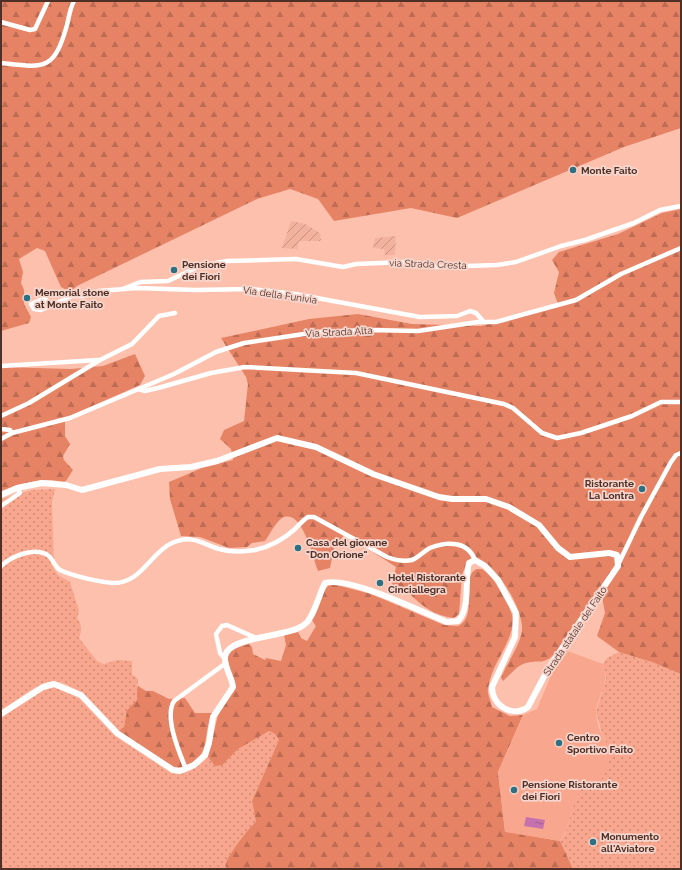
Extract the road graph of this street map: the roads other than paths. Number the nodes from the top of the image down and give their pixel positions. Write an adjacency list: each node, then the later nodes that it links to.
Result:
1 (48, 1): 3 (street)
2 (74, 1): 4 (street)
3 (1, 22)
4 (1, 63)
5 (681, 206): 7 (street, via Strada Cresta)
6 (681, 248): 10 (street, Via Strada Alta)
7 (123, 289): 8 (street, Via della Funivia); 10 (street, Via della Funivia)
8 (50, 306)
9 (175, 312): 11 (street)
10 (483, 322): 13 (street, Via Strada Alta)
11 (100, 360): 12 (street); 15 (street)
12 (1, 366)
13 (138, 389): 14 (street); 17 (street, Via Strada Alta)
14 (681, 402)
15 (1, 416)
16 (1, 429): 17 (street)
17 (12, 433): 18 (street, Via Strada Alta)
18 (1, 439)
19 (681, 453): 25 (street)
20 (17, 488): 21 (street); 22 (street); 25 (street)
21 (1, 495)
22 (1, 506)
23 (475, 560): 24 (street); 25 (street, Strada statale del Faito); 26 (street)
24 (1, 566)
25 (618, 566)
26 (256, 639): 27 (street); 27 (street)
27 (225, 661): 29 (street); 29 (street)
28 (1, 714): 29 (street)
29 (186, 769)

